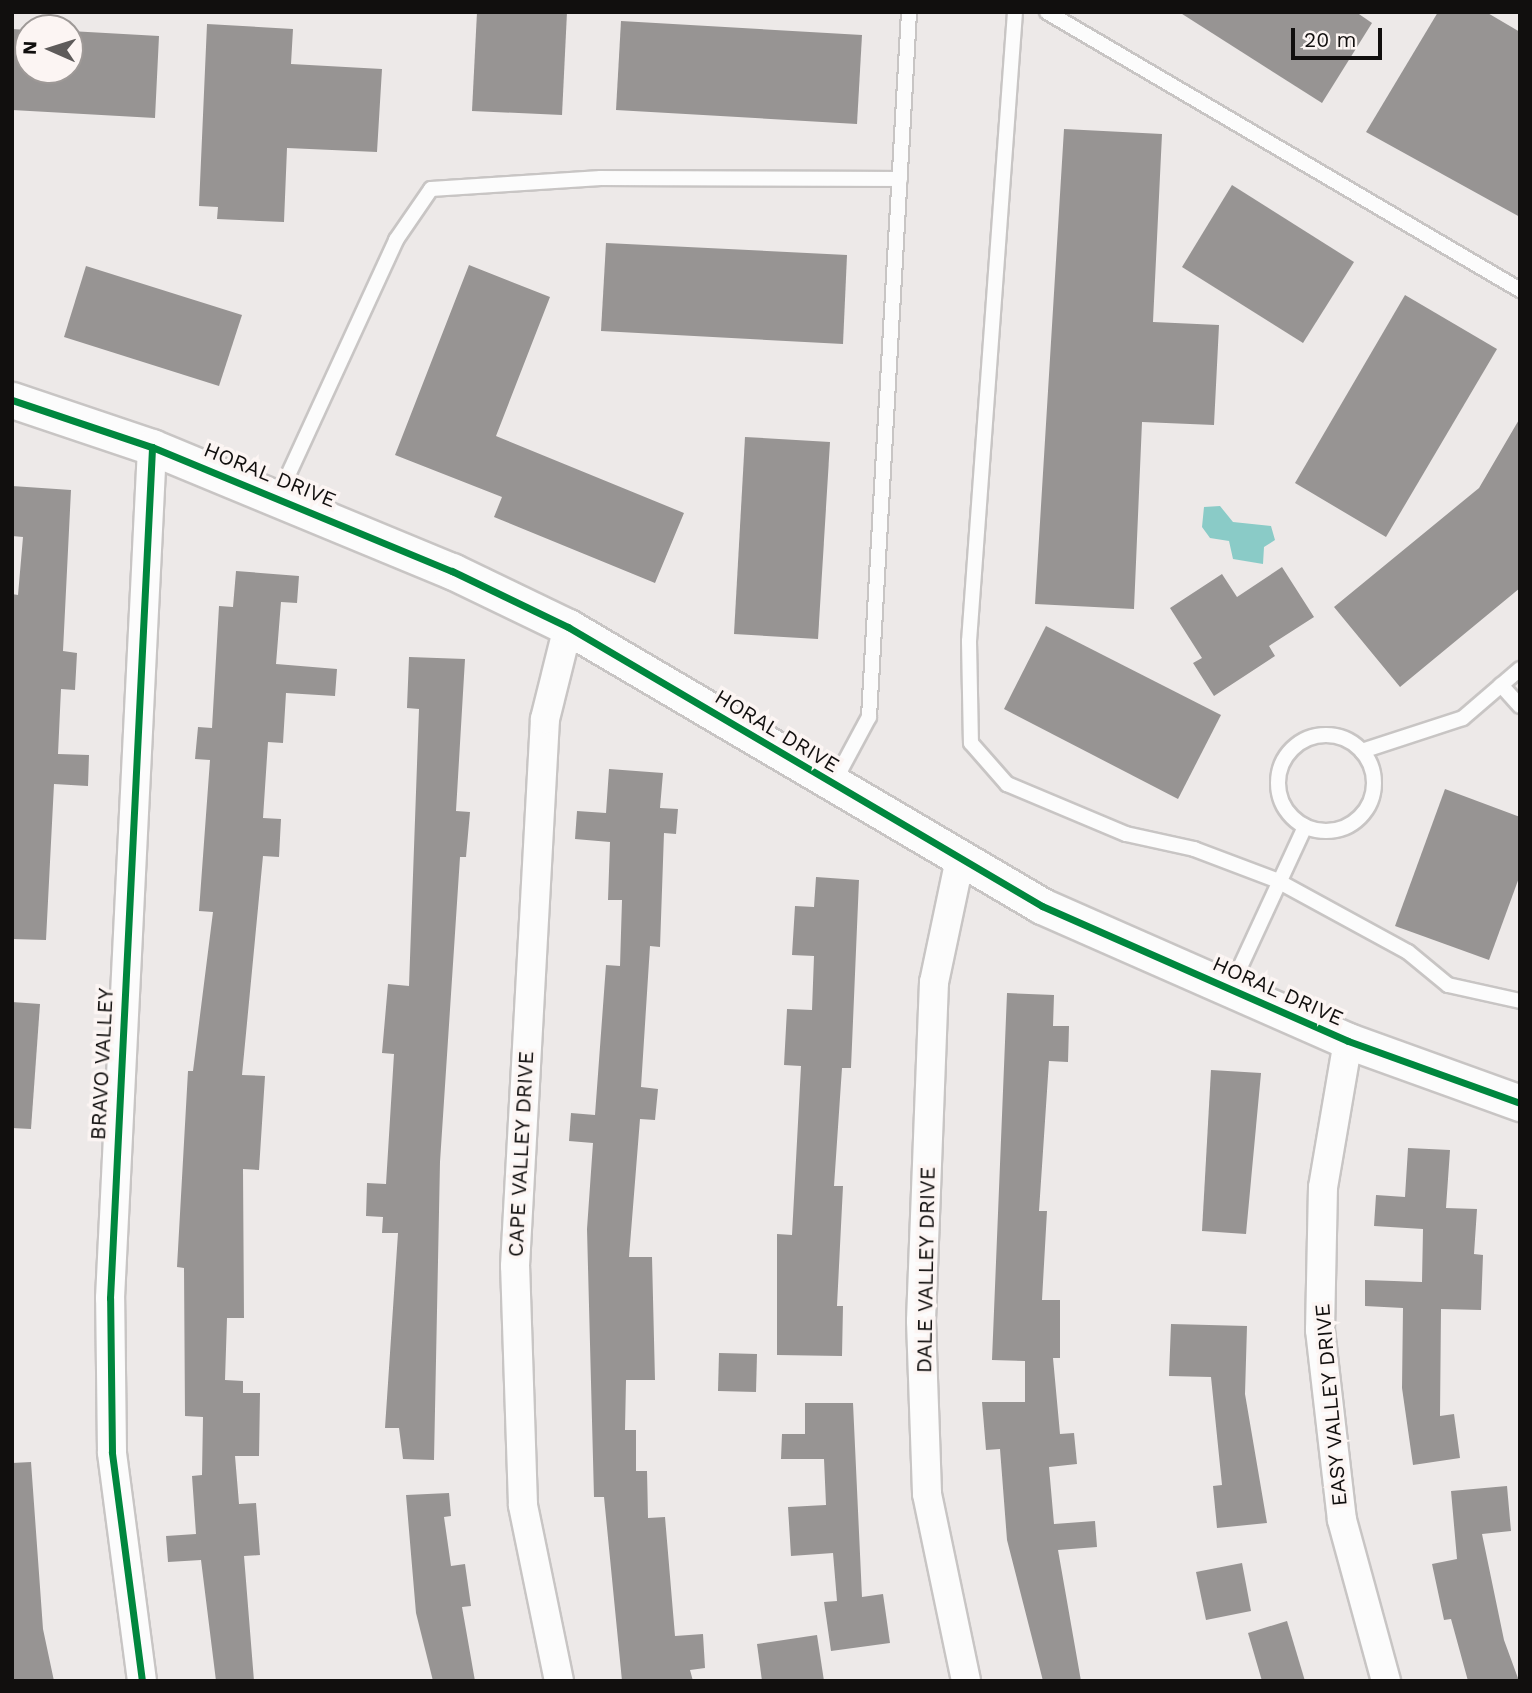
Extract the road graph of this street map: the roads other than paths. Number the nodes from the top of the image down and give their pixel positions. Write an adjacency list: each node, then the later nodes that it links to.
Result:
1 (909, 12): 4 (lane)
2 (1015, 12): 17 (lane)
3 (1047, 12): 5 (lane)
4 (900, 179): 8 (lane); 14 (lane)
5 (1520, 290)
6 (12, 400): 7 (street, HORAL DRIVE)
7 (152, 447): 8 (street, HORAL DRIVE); 22 (street, BRAVO VALLEY)
8 (278, 497): 9 (street, HORAL DRIVE)
9 (568, 627): 14 (street, HORAL DRIVE); 23 (street, CAPE VALLEY DRIVE)
10 (1520, 669): 11 (lane)
11 (1501, 685): 12 (lane); 13 (lane)
12 (1520, 706)
13 (1362, 751): 15 (lane); 15 (lane)
14 (833, 785): 16 (street, HORAL DRIVE)
15 (1305, 827): 17 (lane)
16 (960, 859): 18 (street, HORAL DRIVE); 24 (street, DALE VALLEY DRIVE)
17 (1276, 880): 18 (lane); 19 (lane)
18 (1230, 989): 20 (street, HORAL DRIVE)
19 (1520, 1001)
20 (1348, 1041): 21 (street, HORAL DRIVE); 25 (street, EASY VALLEY DRIVE)
21 (1520, 1104)
22 (142, 1681)
23 (559, 1681)
24 (966, 1681)
25 (1386, 1681)

